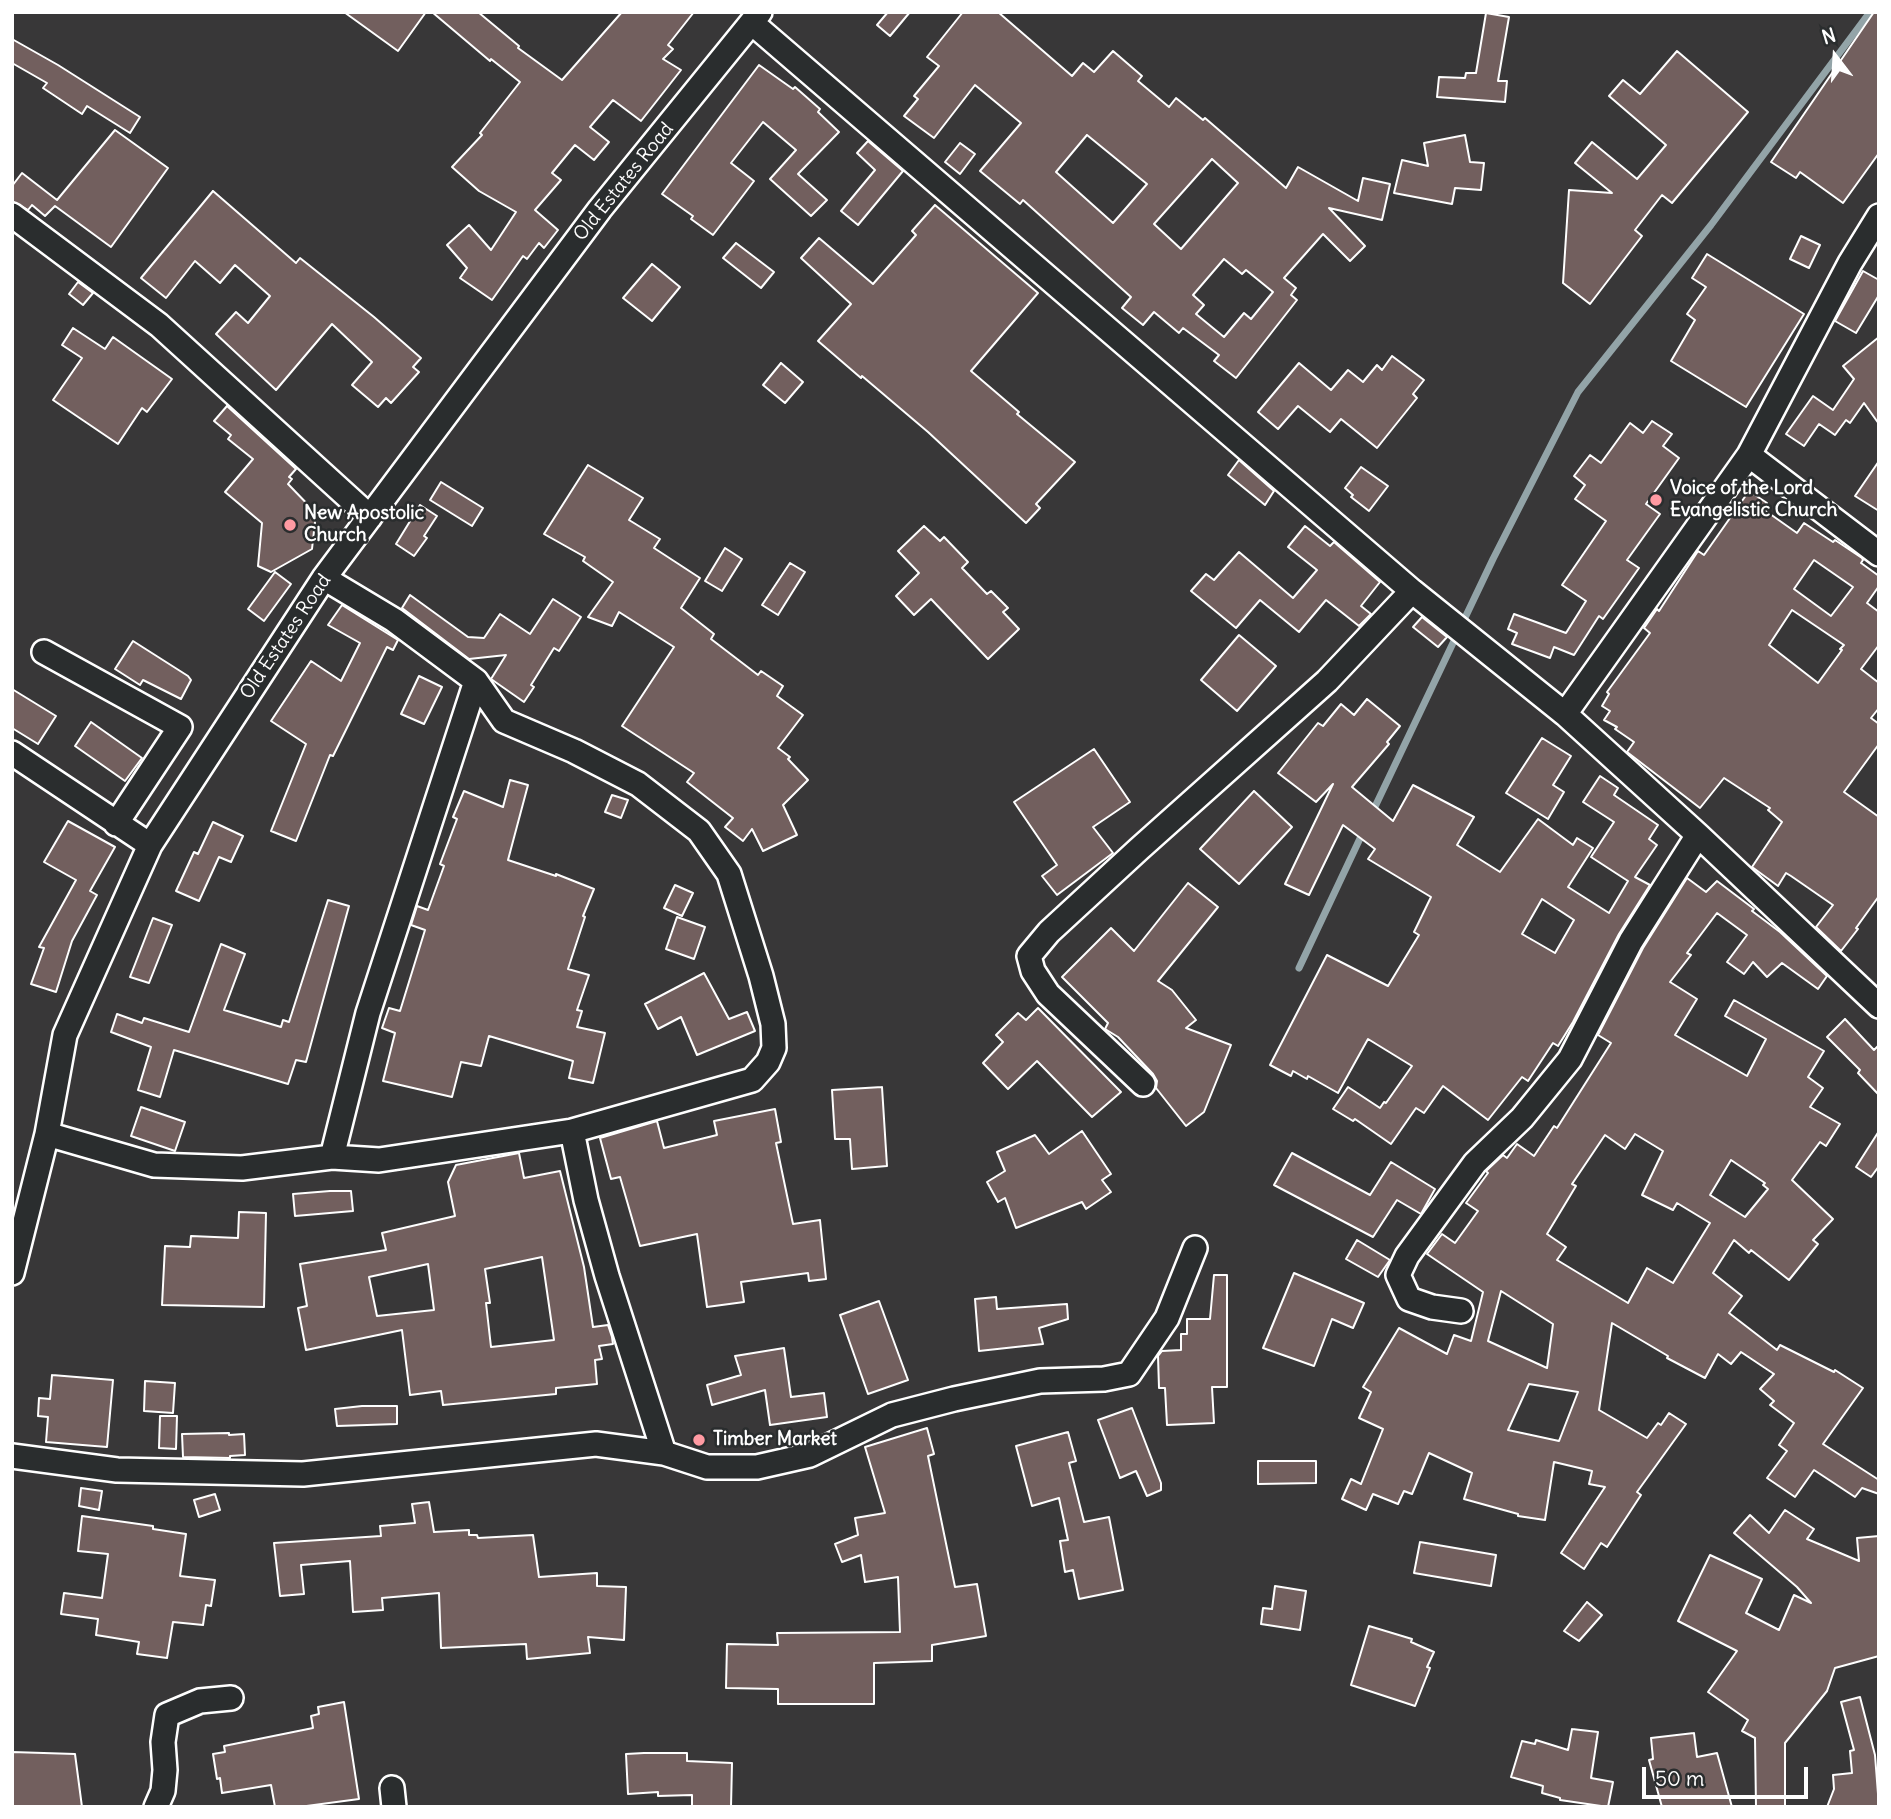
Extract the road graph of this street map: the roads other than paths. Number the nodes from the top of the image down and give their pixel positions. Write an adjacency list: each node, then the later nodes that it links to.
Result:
1 (756, 18): 5 (street, Old Estates Road); 8 (street)
2 (12, 215): 5 (street)
3 (1879, 216): 4 (street)
4 (1749, 455): 6 (street); 11 (street)
5 (370, 517): 7 (street, Old Estates Road)
6 (1879, 554)
7 (324, 578): 10 (street); 15 (street, Old Estates Road)
8 (1412, 591): 11 (street); 17 (street)
9 (44, 652): 13 (street)
10 (476, 681): 18 (street); 20 (street)
11 (1565, 713): 14 (street)
12 (12, 753): 13 (street)
13 (116, 824): 15 (street)
14 (1698, 835): 16 (street); 23 (street)
15 (150, 845): 19 (street, Old Estates Road)
16 (1879, 1006)
17 (1143, 1084)
18 (572, 1131): 20 (street); 24 (street)
19 (47, 1134): 20 (street); 22 (street, Old Estates Road)
20 (332, 1157)
21 (1195, 1248): 24 (street)
22 (12, 1273)
23 (1461, 1311)
24 (664, 1453): 25 (street)
25 (12, 1456)
26 (231, 1698): 27 (street)
27 (156, 1807)

